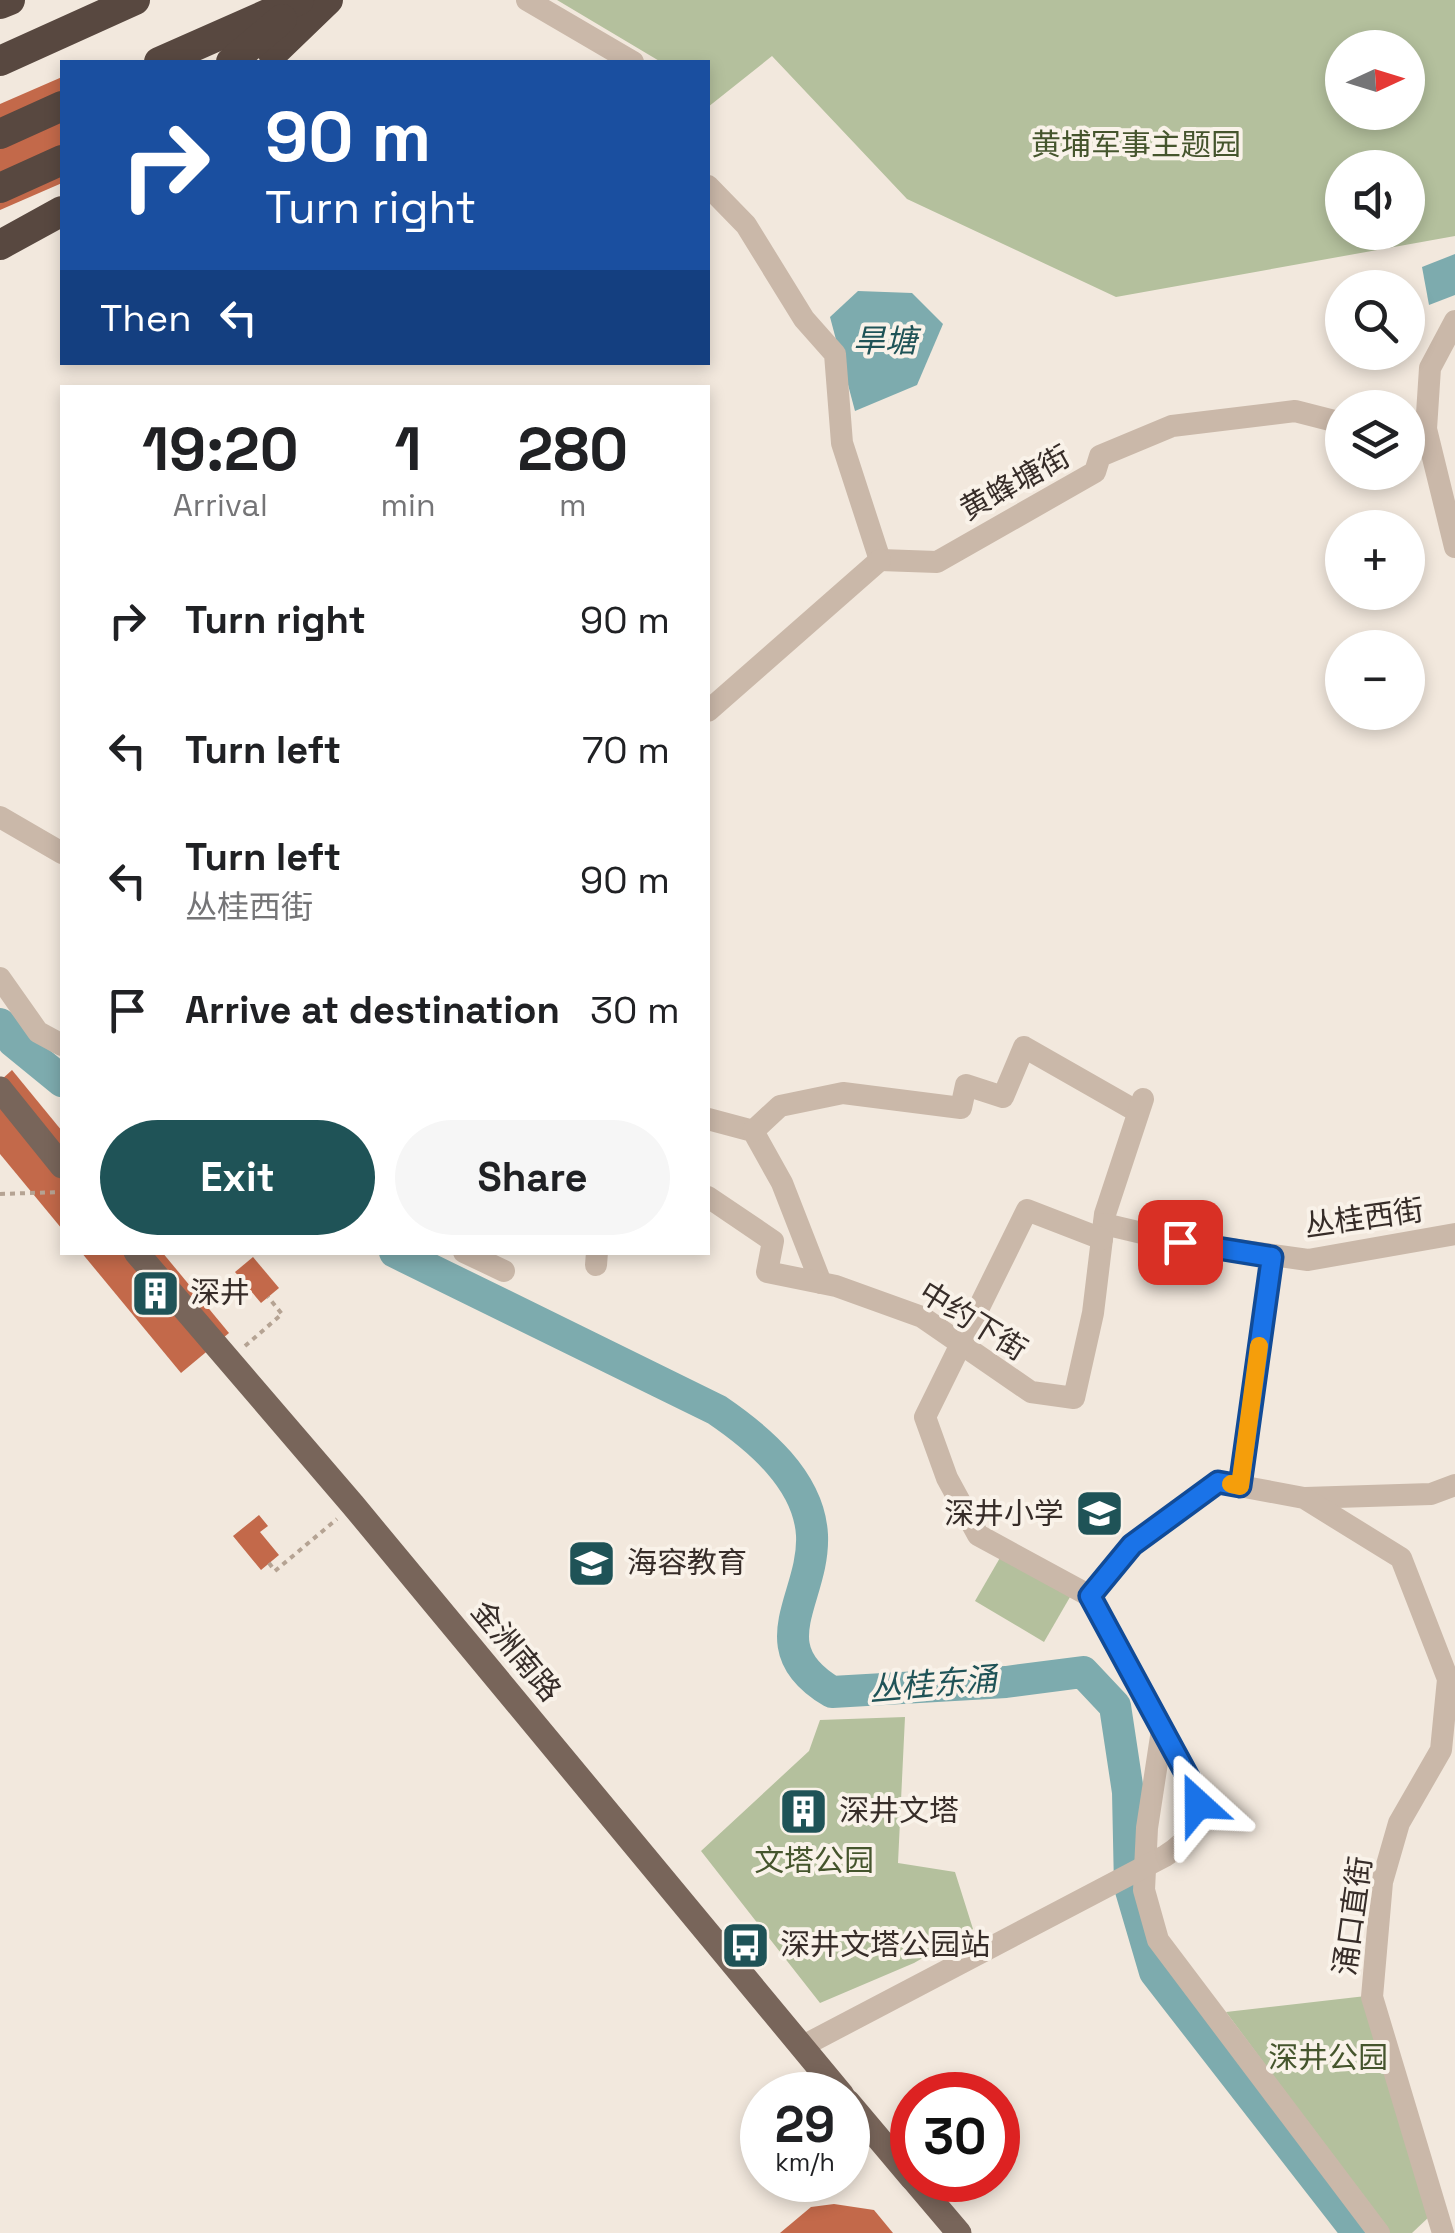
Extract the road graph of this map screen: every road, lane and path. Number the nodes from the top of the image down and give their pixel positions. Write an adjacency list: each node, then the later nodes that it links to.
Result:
1 (10, 0): 6 (highway)
2 (134, 0): 11 (highway)
3 (302, 0): 7 (highway); 8 (highway)
4 (328, 0): 9 (highway)
5 (527, 0): 10 (street)
6 (0, 4)
7 (164, 60)
8 (232, 60)
9 (265, 60)
10 (630, 60)
11 (0, 62)
12 (60, 107): 13 (highway)
13 (0, 134)
14 (60, 161): 15 (highway)
15 (0, 188)
16 (710, 188): 24 (street)
17 (60, 212): 18 (highway)
18 (0, 245)
19 (1455, 321): 20 (street)
20 (1425, 392)
21 (1325, 419): 24 (street, 黄蜂塘街)
22 (1425, 455): 23 (street)
23 (1455, 547)
24 (880, 560): 25 (street)
25 (710, 709)
26 (0, 816): 27 (street)
27 (60, 852)
28 (0, 978): 29 (street)
29 (60, 1044)
30 (0, 1089): 33 (main road)
31 (710, 1120): 32 (street)
32 (752, 1131): 37 (street, 中约下街); 43 (street)
33 (60, 1164)
34 (60, 1192): 35 (path)
35 (0, 1194)
36 (710, 1198): 43 (street, 中约下街)
37 (1103, 1232): 41 (street, 丛桂西街); 45 (street, 丛桂西街); 45 (street, 中约下街)
38 (1455, 1234): 41 (street, 丛桂西街)
39 (139, 1255): 46 (main road, 金洲南路)
40 (470, 1255): 42 (street)
41 (1272, 1257): 48 (street)
42 (504, 1271)
43 (821, 1282): 45 (street, 中约下街)
44 (268, 1297): 46 (path)
45 (960, 1344): 52 (street)
46 (230, 1359): 50 (main road, 金洲南路)
47 (1455, 1484): 49 (street)
48 (1240, 1486): 49 (street); 52 (street)
49 (1304, 1498): 61 (street, 涌口直街)
50 (353, 1505): 51 (path); 54 (main road, 金洲南路)
51 (270, 1563)
52 (1090, 1596): 53 (street)
53 (1162, 1730): 54 (street); 60 (street)
54 (801, 2047): 55 (main road, 金洲南路)
55 (822, 2072)
56 (870, 2128): 57 (main road)
57 (890, 2152)
58 (933, 2202): 59 (main road)
59 (959, 2233)
60 (1379, 2233)
61 (1443, 2233)

